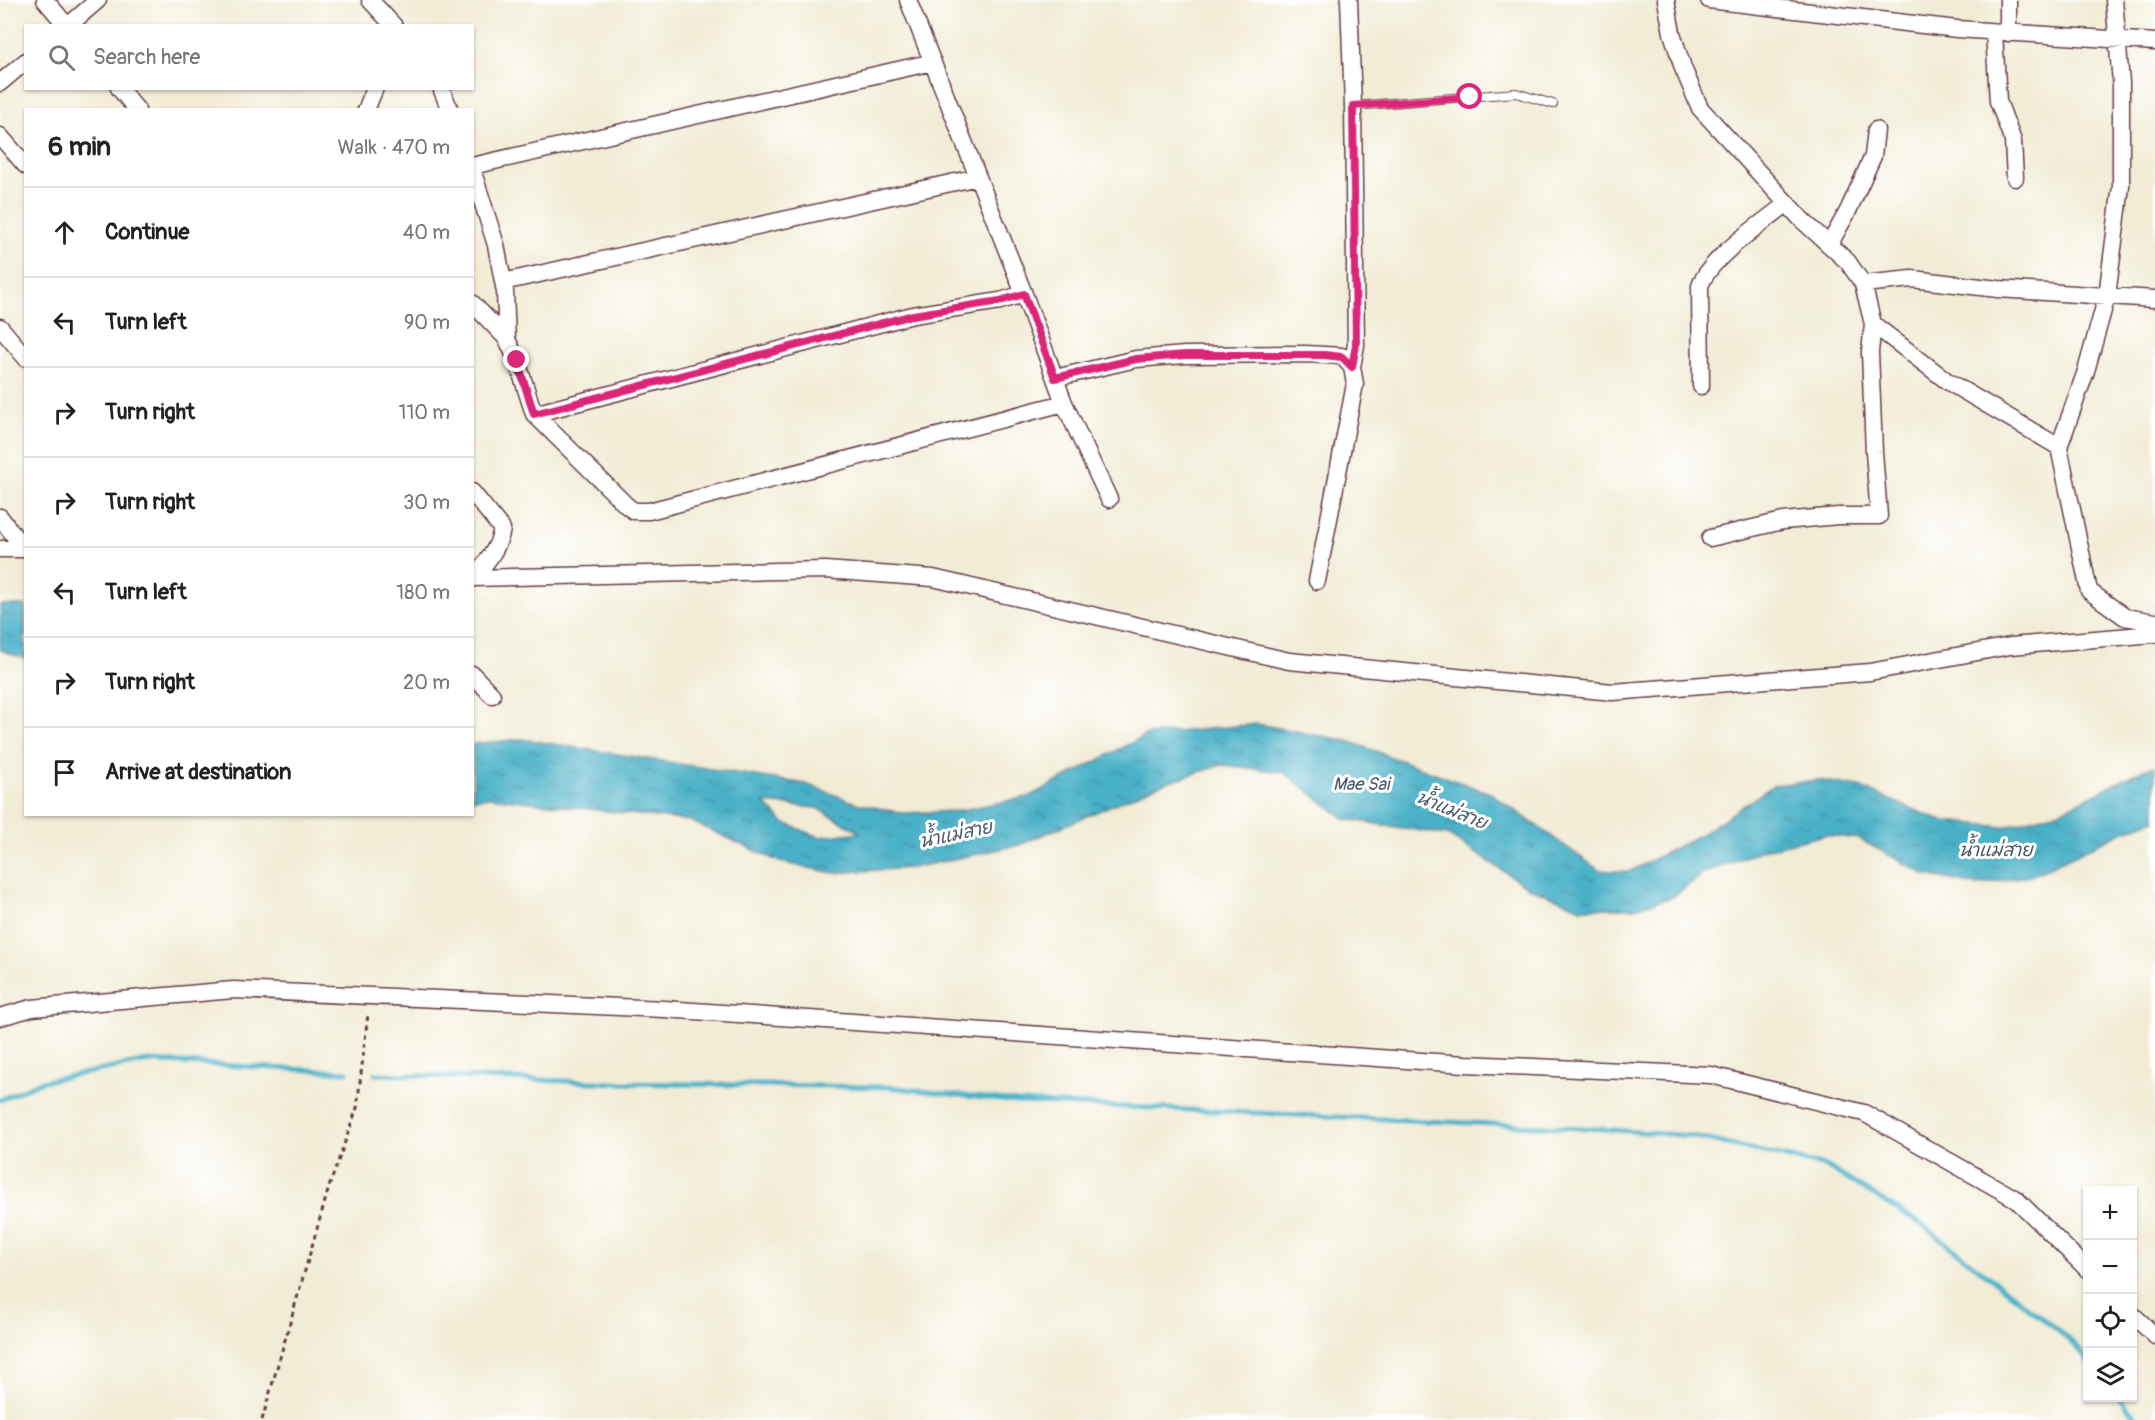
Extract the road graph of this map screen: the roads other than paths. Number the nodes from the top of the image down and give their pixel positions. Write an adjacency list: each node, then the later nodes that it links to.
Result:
1 (45, 0): 10 (street)
2 (98, 0): 11 (street)
3 (370, 0): 12 (street)
4 (908, 0): 16 (street)
5 (1349, 0): 23 (street)
6 (1665, 0): 34 (street)
7 (1709, 0): 13 (street)
8 (2008, 0): 13 (street)
9 (2114, 0): 14 (street)
10 (66, 24)
11 (70, 24)
12 (391, 24)
13 (2001, 32): 14 (street); 33 (street)
14 (2119, 41): 15 (street); 39 (street)
15 (2155, 42)
16 (933, 62): 30 (street); 32 (street)
17 (24, 63): 18 (street)
18 (0, 82)
19 (121, 90): 24 (street)
20 (374, 90): 25 (street)
21 (442, 90): 26 (street)
22 (1553, 104): 23 (lane)
23 (1353, 106): 46 (street)
24 (135, 108)
25 (367, 108)
26 (449, 108)
27 (1876, 130): 35 (street)
28 (0, 136): 29 (street)
29 (24, 164)
30 (474, 168)
31 (474, 174): 36 (street)
32 (978, 177): 36 (street); 38 (street)
33 (2015, 178)
34 (1786, 204): 35 (street); 48 (street)
35 (1829, 245): 37 (street)
36 (503, 282): 44 (street)
37 (1863, 284): 39 (street); 42 (street)
38 (1024, 294): 47 (street); 50 (street)
39 (2107, 296): 40 (street); 51 (street)
40 (2155, 299)
41 (474, 305): 44 (street)
42 (1873, 324): 51 (street); 55 (street)
43 (0, 327): 45 (street)
44 (507, 339): 50 (street)
45 (24, 356)
46 (1352, 367): 47 (street); 61 (street)
47 (1055, 378): 49 (street)
48 (1701, 386)
49 (1064, 403): 50 (street); 53 (street)
50 (534, 414)
51 (2059, 447): 62 (street)
52 (474, 494): 59 (street)
53 (1109, 499)
54 (0, 517): 56 (street)
55 (1710, 537)
56 (24, 548)
57 (0, 549): 58 (street)
58 (24, 549)
59 (474, 577)
60 (474, 578): 63 (street)
61 (1317, 581)
62 (2155, 622)
63 (2155, 634)
64 (474, 676): 65 (street)
65 (492, 695)
66 (0, 1017): 67 (street)
67 (2083, 1265)
68 (2137, 1318): 69 (street)
69 (2155, 1336)

